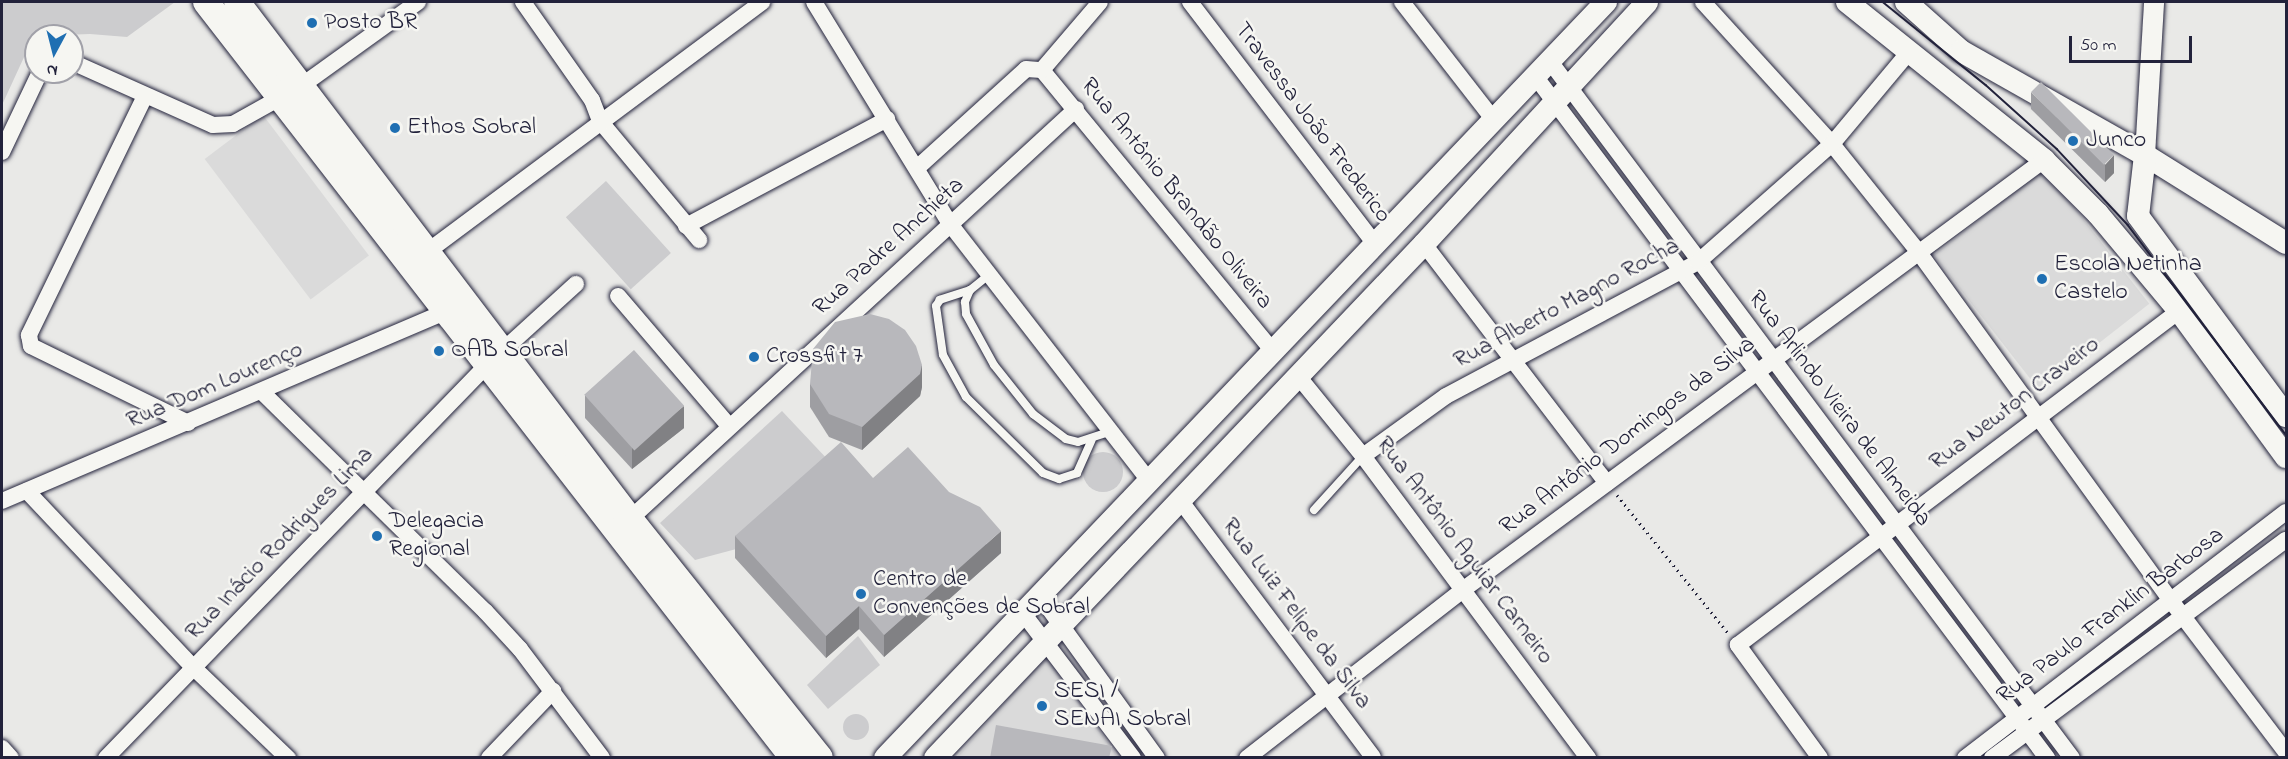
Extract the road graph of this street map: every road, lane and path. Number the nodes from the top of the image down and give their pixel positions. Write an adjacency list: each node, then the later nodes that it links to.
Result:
1 (206, 2): 21 (main road)
2 (237, 2): 21 (main road)
3 (418, 2): 21 (street)
4 (523, 2): 27 (street)
5 (762, 2): 27 (street)
6 (814, 2): 26 (street)
7 (1100, 2): 19 (street)
8 (1190, 2): 39 (street, Travessa João Frederico)
9 (1402, 2): 25 (street)
10 (1606, 2): 18 (main road)
11 (1647, 2): 23 (main road)
12 (1703, 2): 28 (street)
13 (1847, 2): 16 (main road)
14 (1906, 2): 30 (main road)
15 (2154, 2): 30 (street)
16 (1908, 53): 28 (street, Rua Alberto Magno Rocha); 31 (main road)
17 (84, 68): 22 (street)
18 (1542, 68): 23 (street); 25 (main road)
19 (1042, 70): 24 (street, Rua Antônio Brandão Oliveira); 32 (street)
20 (34, 84): 29 (street)
21 (290, 93): 22 (street); 41 (main road); 49 (main road)
22 (146, 96): 62 (street)
23 (1561, 96): 40 (main road); 43 (street, Rua Arlindo Vieira de Almeida); 44 (street, Rua Arlindo Vieira de Almeida)
24 (1076, 109): 34 (street, Rua Padre Anchieta); 51 (street, Rua Antônio Brandão Oliveira)
25 (1493, 118): 39 (main road)
26 (887, 119): 32 (street); 35 (street)
27 (600, 121): 35 (street); 41 (street)
28 (1833, 144): 42 (street); 43 (street, Rua Alberto Magno Rocha)
29 (2, 152)
30 (2145, 155): 33 (main road); 38 (main road)
31 (2044, 160): 36 (main road); 42 (street, Rua Antônio Domingos da Silva)
32 (917, 168): 34 (street)
33 (2138, 216): 36 (main road); 59 (main road)
34 (950, 224): 45 (street); 63 (street, Rua Padre Anchieta)
35 (686, 226): 37 (street)
36 (2117, 237): 50 (main road)
37 (699, 240)
38 (2286, 243)
39 (1375, 244): 51 (main road)
40 (1424, 244): 53 (street); 56 (main road)
41 (428, 252): 49 (main road)
42 (1920, 254): 54 (street, Rua Antônio Domingos da Silva); 61 (street)
43 (1698, 262): 44 (street, Rua Alberto Magno Rocha); 54 (street, Rua Arlindo Vieira de Almeida)
44 (1683, 273): 53 (street, Rua Alberto Magno Rocha); 55 (street, Rua Arlindo Vieira de Almeida)
45 (990, 274): 47 (lane); 64 (street)
46 (576, 284): 52 (street, Rua Inácio Rodrigues Lima)
47 (970, 290): 65 (lane); 65 (lane)
48 (618, 296): 63 (street)
49 (455, 308): 52 (main road); 58 (street, Rua Dom Lourenço)
50 (2179, 311): 61 (street, Rua Newton Craveiro); 67 (main road)
51 (1272, 349): 57 (main road)
52 (495, 357): 71 (street, Rua Inácio Rodrigues Lima); 76 (main road); 103 (main road)
53 (1512, 360): 66 (street, Rua Alberto Magno Rocha); 69 (street)
54 (1770, 360): 55 (street, Rua Antônio Domingos da Silva); 77 (street, Rua Arlindo Vieira de Almeida)
55 (1756, 370): 69 (street, Rua Antônio Domingos da Silva); 78 (street, Rua Arlindo Vieira de Almeida)
56 (1298, 376): 60 (main road); 66 (street, Rua Antônio Aguiar Carneiro)
57 (1233, 392): 60 (main road); 68 (main road)
58 (263, 393): 62 (street, Rua Dom Lourenço); 71 (street)
59 (2286, 416)
60 (1258, 417): 72 (main road)
61 (2037, 418): 77 (street, Rua Newton Craveiro); 82 (street)
62 (188, 423): 70 (street, Rua Dom Lourenço)
63 (728, 425): 76 (street, Rua Padre Anchieta)
64 (1112, 432): 65 (lane); 68 (street)
65 (1092, 440)
66 (1364, 456): 74 (lane); 80 (street, Rua Antônio Aguiar Carneiro)
67 (2286, 456)
68 (1149, 479): 81 (main road)
69 (1608, 483): 80 (street, Rua Antônio Domingos da Silva); 88 (path)
70 (27, 491): 73 (street, Rua Dom Lourenço); 89 (street)
71 (363, 492): 89 (street, Rua Inácio Rodrigues Lima); 90 (street)
72 (1180, 500): 87 (main road); 91 (street, Rua Luiz Felipe da Silva)
73 (2, 501)
74 (1314, 510)
75 (2286, 512): 82 (street, Rua Paulo Franklin Barbosa)
76 (630, 519): 104 (main road)
77 (1896, 523): 78 (street, Rua Newton Craveiro); 83 (street, Rua Arlindo Vieira de Almeida)
78 (1879, 536): 86 (street, Rua Arlindo Vieira de Almeida); 88 (street, Rua Newton Craveiro)
79 (2286, 540): 85 (street, Rua Paulo Franklin Barbosa)
80 (1464, 589): 91 (street, Rua Antônio Domingos da Silva); 110 (street, Rua Antônio Aguiar Carneiro)
81 (1040, 596): 84 (main road); 87 (street)
82 (2172, 602): 85 (street); 92 (street, Rua Paulo Franklin Barbosa)
83 (1961, 609): 86 (street); 92 (street, Rua Arlindo Vieira de Almeida)
84 (1023, 613): 87 (street); 105 (main road)
85 (2184, 618): 93 (street, Rua Paulo Franklin Barbosa); 96 (street)
86 (1945, 620): 94 (street, Rua Arlindo Vieira de Almeida)
87 (1053, 631): 106 (main road); 107 (street); 108 (street)
88 (1738, 645): 111 (street)
89 (193, 667): 99 (street, Rua Inácio Rodrigues Lima); 100 (street)
90 (553, 691): 101 (street); 102 (street)
91 (1326, 694): 97 (street, Rua Luiz Felipe da Silva); 109 (street, Rua Antônio Domingos da Silva)
92 (2032, 706): 93 (street, Rua Arlindo Vieira de Almeida); 94 (street, Rua Paulo Franklin Barbosa)
93 (2044, 720): 94 (street, Rua Paulo Franklin Barbosa); 115 (street, Rua Arlindo Vieira de Almeida)
94 (2022, 724): 112 (street, Rua Paulo Franklin Barbosa); 113 (street, Rua Paulo Franklin Barbosa); 114 (street, Rua Arlindo Vieira de Almeida)
95 (2, 748): 98 (street)
96 (2286, 752)
97 (1373, 757)
98 (11, 758)
99 (106, 758)
100 (288, 758)
101 (489, 758)
102 (602, 758)
103 (793, 758)
104 (820, 758)
105 (885, 758)
106 (935, 758)
107 (1133, 758)
108 (1158, 758)
109 (1247, 758)
110 (1588, 758)
111 (1820, 758)
112 (1965, 758)
113 (1992, 758)
114 (2047, 758)
115 (2072, 758)

